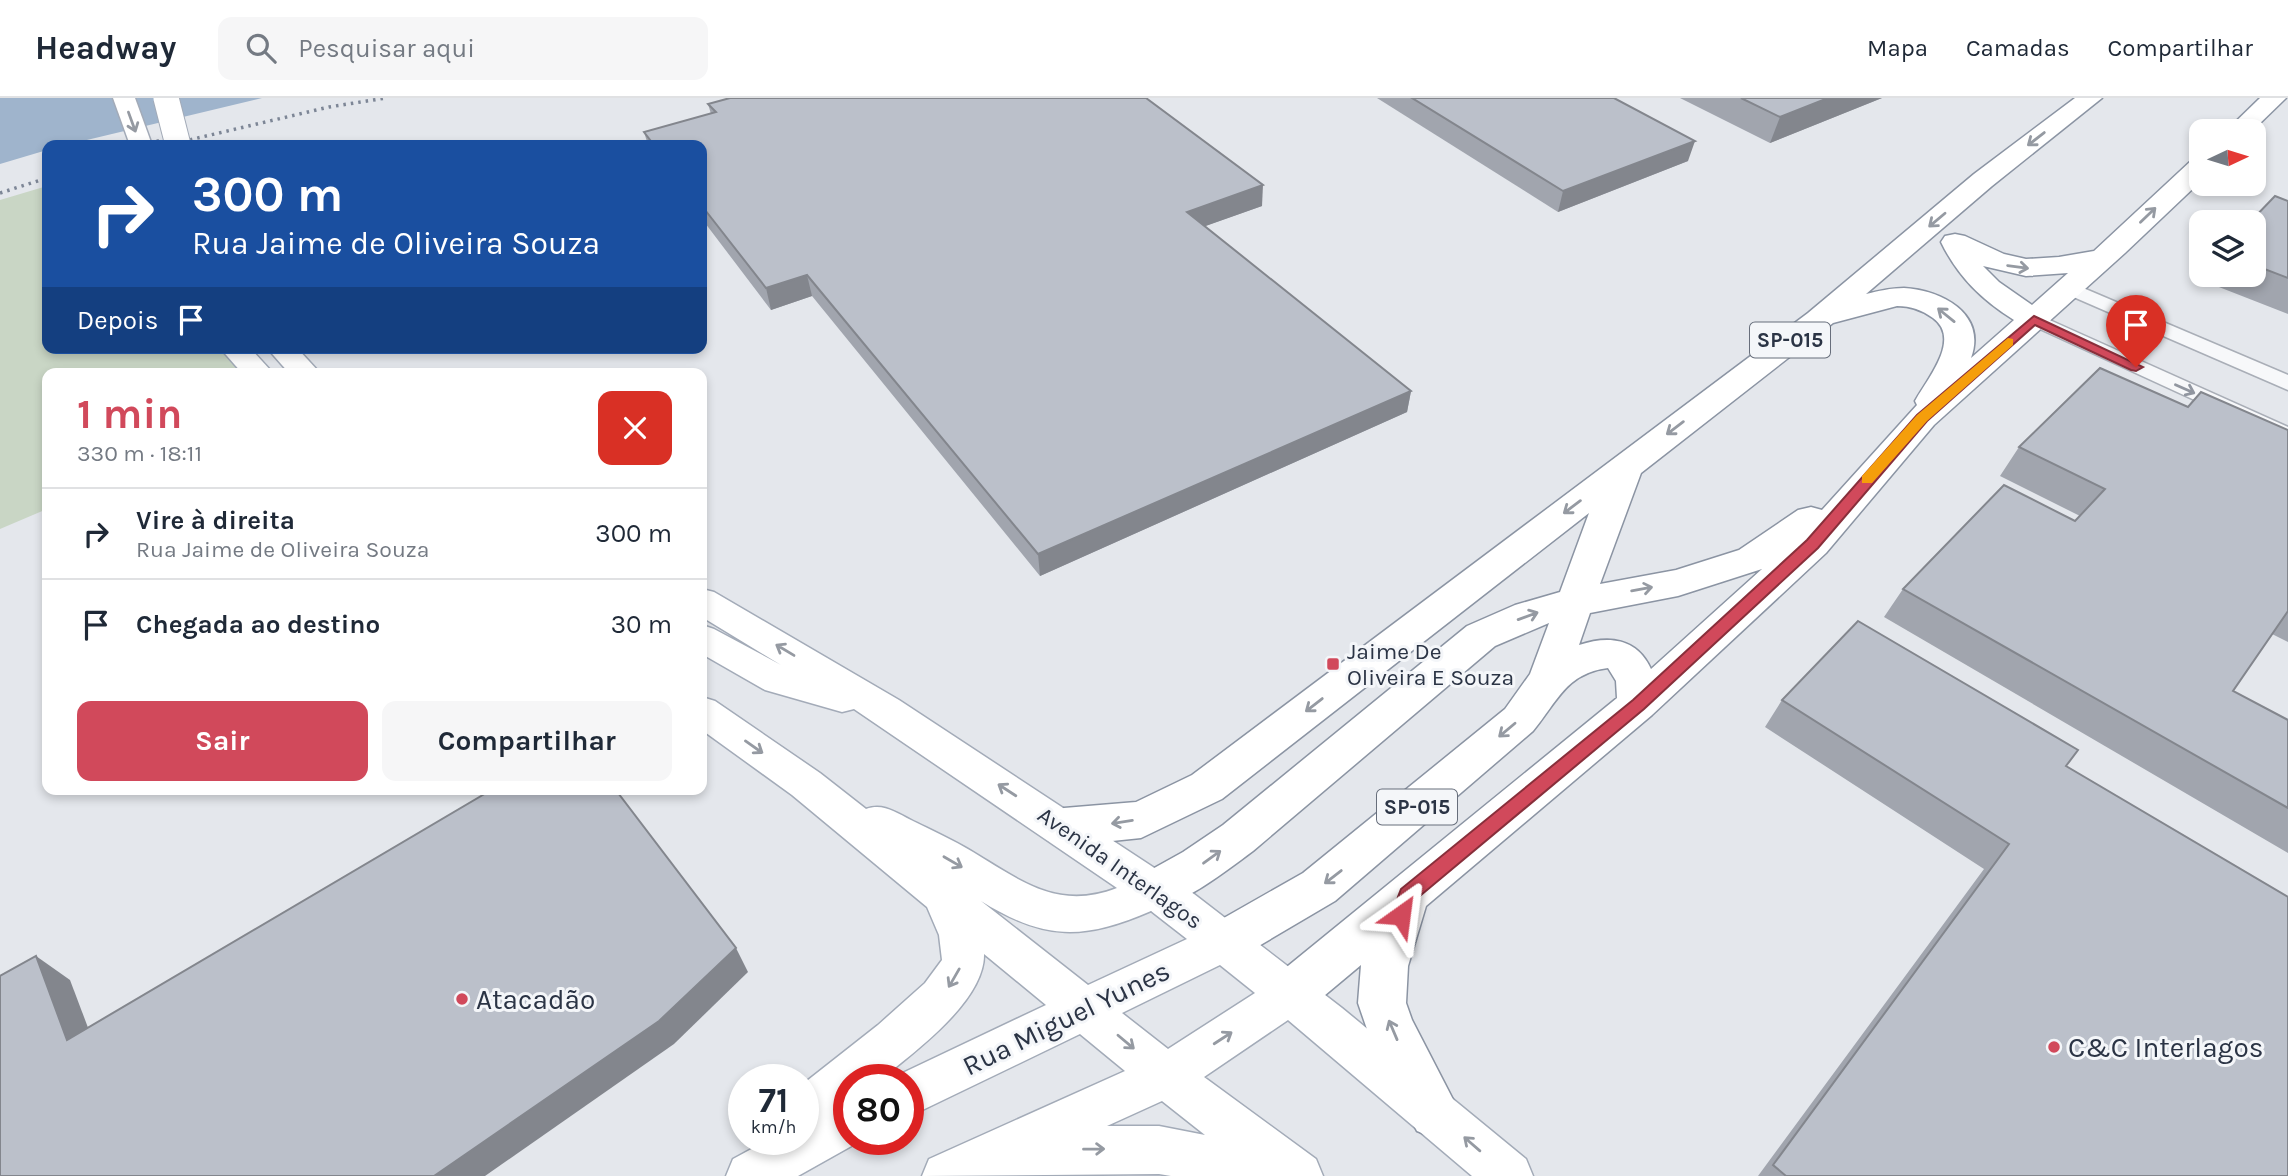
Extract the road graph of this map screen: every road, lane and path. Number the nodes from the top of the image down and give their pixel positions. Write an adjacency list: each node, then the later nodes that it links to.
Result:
1 (124, 98): 6 (main road, one-way to 6)
2 (166, 98): 7 (main road, bridge)
3 (2090, 98): 9 (highway, SP-015, one-way to 9)
4 (2274, 98): 5 (highway)
5 (2251, 119)
6 (139, 140)
7 (177, 140)
8 (2189, 177): 11 (highway, SP-015, one-way to 8)
9 (1983, 180): 10 (highway); 13 (highway, SP-015, one-way to 13)
10 (1955, 242): 11 (highway, one-way to 11); 14 (highway)
11 (2104, 257): 12 (highway, SP-015)
12 (2069, 288): 14 (highway, SP-015); 19 (street)
13 (1819, 319): 20 (highway, one-way to 13); 22 (highway, SP-015, one-way to 22)
14 (2034, 320): 20 (highway, SP-015); 21 (street, one-way to 21)
15 (240, 354): 17 (main road)
16 (287, 354): 18 (main road)
17 (254, 368)
18 (301, 368)
19 (2288, 383)
20 (1922, 418): 23 (highway, SP-015)
21 (2288, 436)
22 (1627, 465): 24 (highway, SP-015); 32 (highway, one-way to 32)
23 (1867, 480): 24 (highway, one-way to 23); 28 (highway, SP-015)
24 (1575, 602): 27 (highway, SP-015); 33 (highway, one-way to 24)
25 (707, 604): 29 (main road, Avenida Interlagos, one-way to 25)
26 (707, 641): 29 (main road)
27 (1549, 677): 28 (highway); 36 (highway, SP-015, one-way to 36)
28 (1639, 704): 35 (highway, SP-015)
29 (886, 710): 32 (main road, Avenida Interlagos, one-way to 29)
30 (707, 715): 31 (main road, one-way to 31)
31 (806, 784): 33 (main road, one-way to 33); 34 (main road)
32 (1064, 827): 33 (main road, Avenida Interlagos)
33 (1154, 891): 36 (main road, Avenida Interlagos)
34 (941, 892): 38 (main road); 41 (main road, one-way to 41)
35 (1407, 895): 37 (highway, SP-015); 42 (highway, one-way to 35)
36 (1224, 942): 37 (main road, Avenida Interlagos); 38 (main road, Rua Miguel Yunes / SP-015)
37 (1289, 995): 39 (main road, SP-015, one-way to 37); 42 (main road, Avenida Interlagos)
38 (1085, 1009): 39 (main road, one-way to 39); 40 (main road, Rua Miguel Yunes / SP-015)
39 (1166, 1076): 45 (main road, SP-015); 48 (main road)
40 (924, 1086)
41 (819, 1101)
42 (1436, 1113): 49 (main road, Avenida Interlagos, one-way to 42)
43 (833, 1131): 46 (main road)
44 (766, 1155): 46 (main road)
45 (951, 1174): 47 (main road, one-way to 47)
46 (748, 1176)
47 (1266, 1176)
48 (1298, 1176)
49 (1508, 1176)

